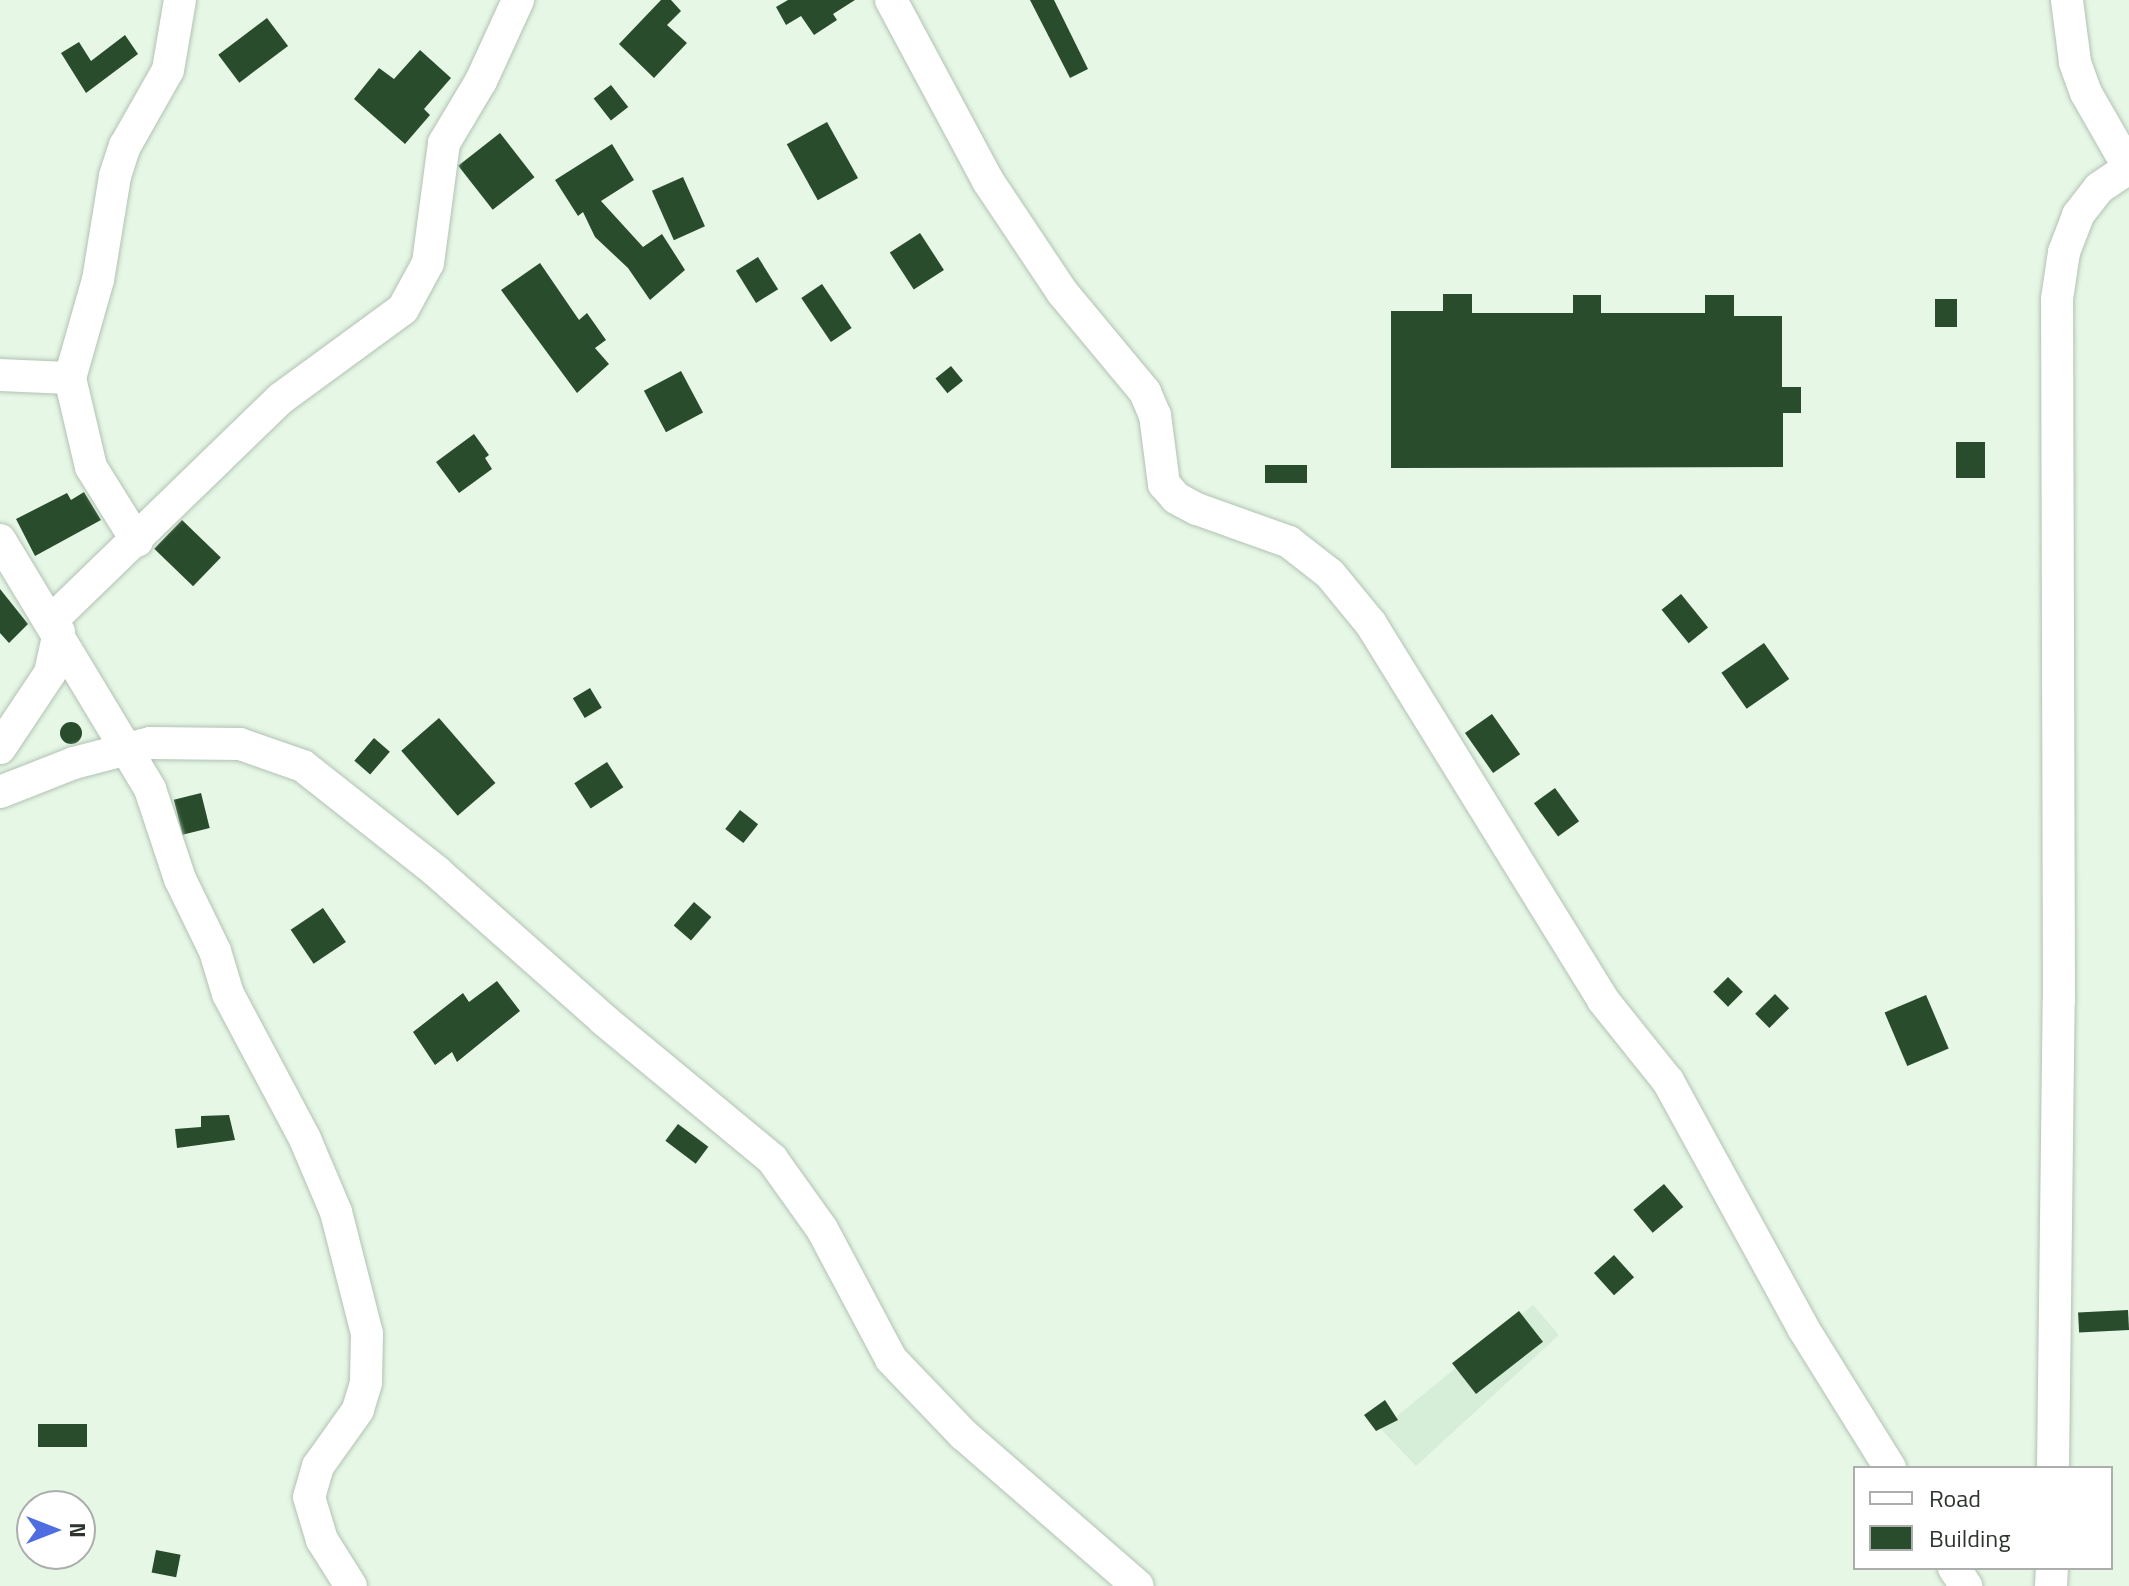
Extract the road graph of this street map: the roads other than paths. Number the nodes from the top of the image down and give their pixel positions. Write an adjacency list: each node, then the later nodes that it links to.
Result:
1 (180, 0): 6 (street)
2 (518, 0): 8 (street)
3 (891, 0): 13 (street)
4 (2067, 0): 14 (street)
5 (0, 375): 6 (street)
6 (70, 378): 8 (street)
7 (0, 540): 9 (street)
8 (137, 541): 9 (street)
9 (55, 626): 10 (street); 11 (street)
10 (0, 748)
11 (124, 748): 12 (street); 15 (street); 16 (street)
12 (0, 792)
13 (1889, 1466)
14 (2053, 1466)
15 (351, 1586)
16 (1138, 1586)

